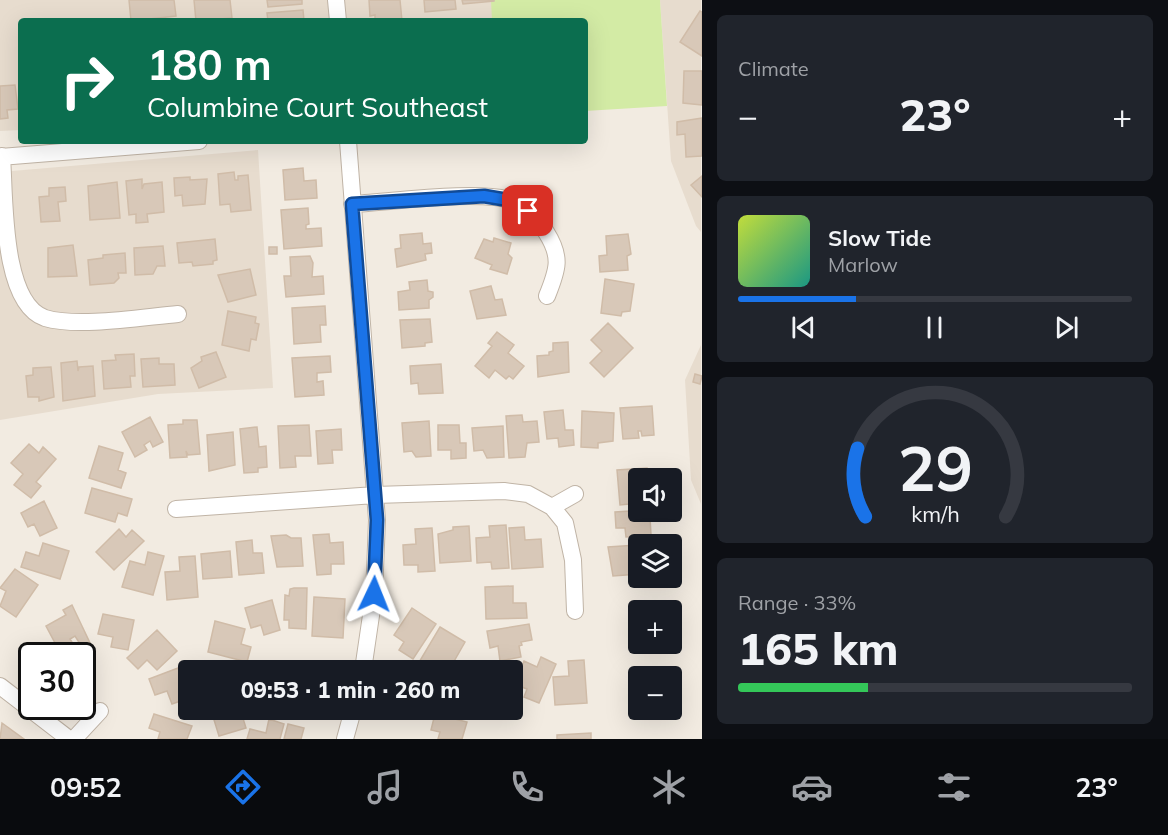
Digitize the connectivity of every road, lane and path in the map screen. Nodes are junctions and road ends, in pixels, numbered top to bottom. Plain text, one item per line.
1 (336, 0) edge
2 (338, 18) edge
3 (162, 144) edge
4 (348, 144) edge
5 (1, 157) edge
6 (352, 204) junction
7 (547, 296) dead end
8 (178, 314) dead end
9 (575, 494) dead end
10 (375, 495) junction
11 (552, 507) junction
12 (176, 510) dead end
13 (575, 611) dead end
14 (364, 660) edge
15 (0, 686) edge
16 (100, 711) dead end
17 (350, 720) edge
18 (71, 739) edge
19 (345, 739) edge

1 - 2 street
3 - 5 street
4 - 6 street
5 - 8 street
6 - 7 street
6 - 10 street
9 - 11 street
10 - 11 street
10 - 12 street
10 - 14 street
11 - 13 street
15 - 18 street
16 - 18 street
17 - 19 street

